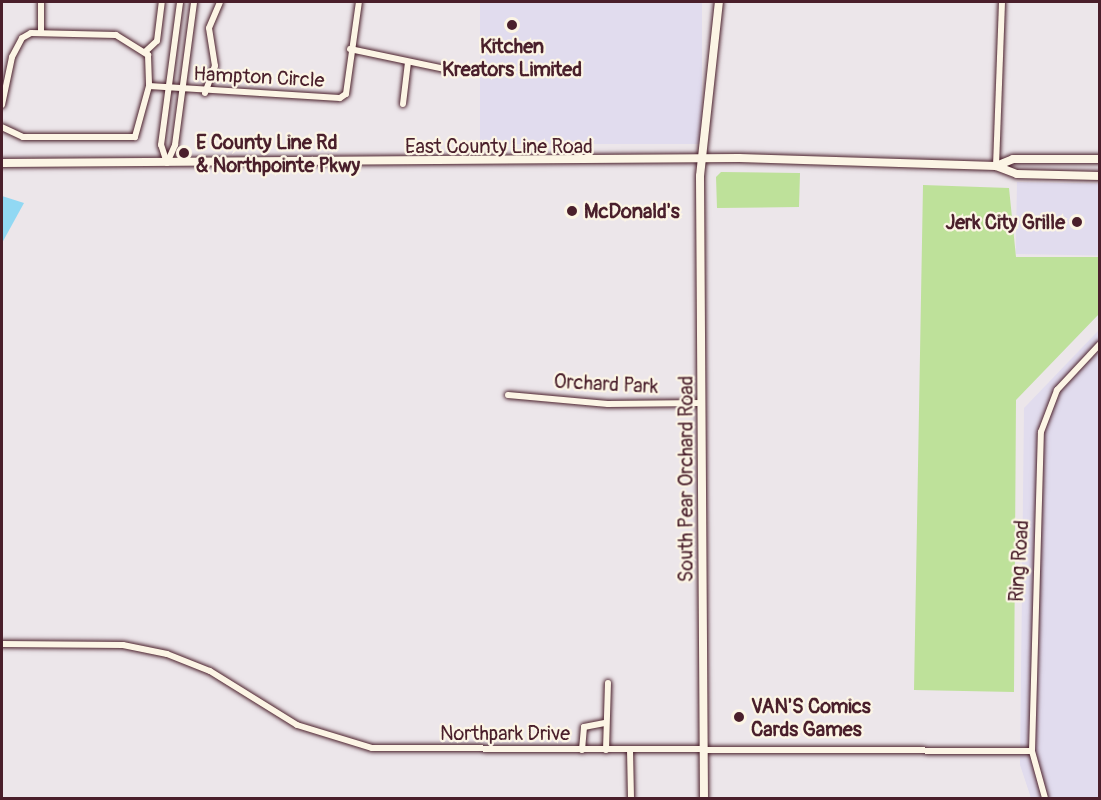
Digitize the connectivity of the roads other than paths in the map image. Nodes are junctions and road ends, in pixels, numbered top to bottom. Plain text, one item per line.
1 (41, 2) edge
2 (162, 2) edge
3 (180, 2) edge
4 (194, 2) edge
5 (220, 2) edge
6 (359, 2) edge
7 (719, 2) edge
8 (1002, 2) edge
9 (41, 33) junction
10 (350, 49) junction
11 (145, 52) junction
12 (408, 62) junction
13 (445, 69) dead end
14 (149, 86) junction
15 (169, 89) junction
16 (183, 89) junction
17 (205, 93) junction
18 (403, 104) dead end
19 (2, 105) edge
20 (2, 127) edge
21 (702, 159) junction
22 (1100, 159) edge
23 (2, 163) edge
24 (167, 163) junction
25 (996, 166) junction
26 (1100, 176) edge
27 (1100, 344) edge
28 (508, 395) dead end
29 (702, 403) junction
30 (2, 644) edge
31 (608, 683) dead end
32 (605, 723) junction
33 (582, 750) junction
34 (606, 750) junction
35 (630, 750) junction
36 (703, 751) junction
37 (1032, 751) junction
38 (631, 798) edge
39 (704, 798) edge
40 (1045, 798) edge

1 - 9 street
2 - 11 street
3 - 15 street
4 - 16 street
5 - 17 street
6 - 10 street, Hampton Circle
7 - 21 street, South Pear Orchard Road
8 - 25 street
9 - 11 street
9 - 19 street
10 - 12 street
10 - 17 street, Hampton Circle
11 - 14 street
12 - 13 street
12 - 18 street
14 - 15 street, Hampton Circle
14 - 20 street
15 - 16 street, Hampton Circle
15 - 24 street
16 - 17 street, Hampton Circle
16 - 24 street
21 - 24 main road, East County Line Road
21 - 25 main road, East County Line Road
21 - 29 street, South Pear Orchard Road
22 - 25 main road, East County Line Road
23 - 24 main road, East County Line Road
25 - 26 main road, East County Line Road
27 - 37 street, Ring Road
28 - 29 street, Orchard Park
29 - 36 street, South Pear Orchard Road
30 - 33 street, Northpark Drive
31 - 32 street
32 - 33 street
32 - 34 street
33 - 34 street, Northpark Drive
34 - 35 street, Northpark Drive
35 - 36 street, Northpark Drive
35 - 38 street
36 - 37 street, Northpark Drive
36 - 39 street, South Pear Orchard Road
37 - 40 street, Ring Road

